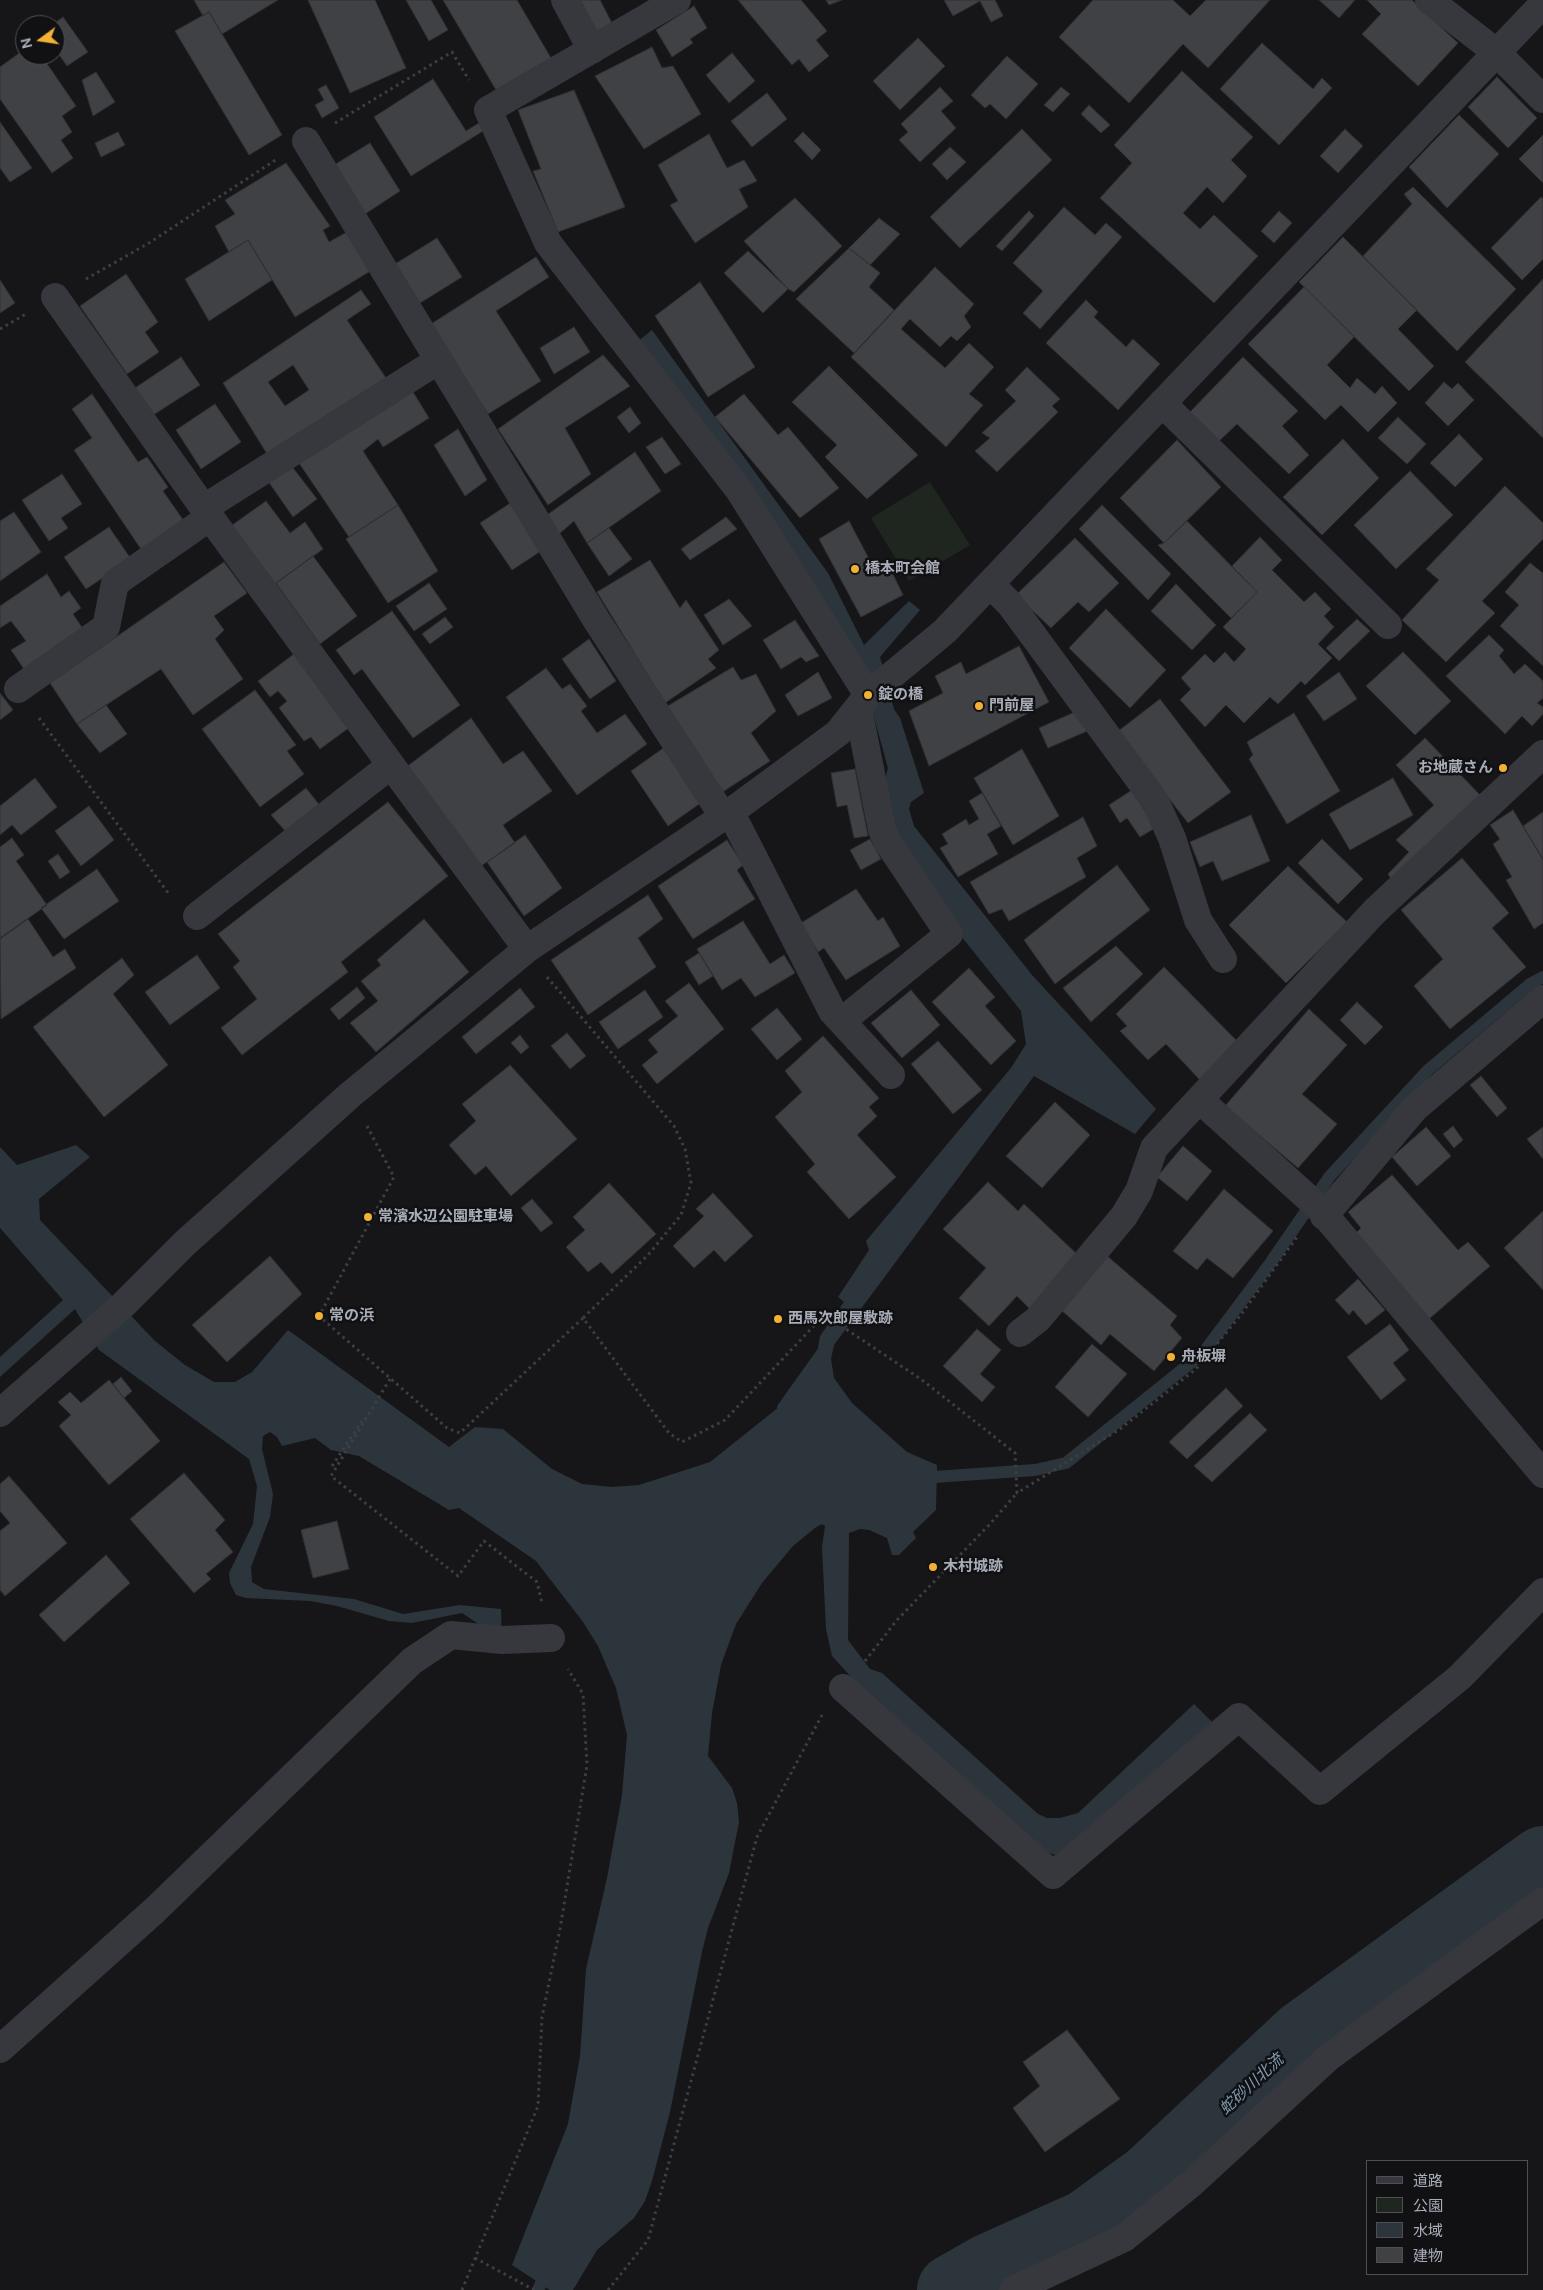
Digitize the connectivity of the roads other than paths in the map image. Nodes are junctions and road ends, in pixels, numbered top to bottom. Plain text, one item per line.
1 (565, 0) edge
2 (677, 0) edge
3 (1428, 0) edge
4 (1543, 4) edge
5 (592, 50) junction
6 (1496, 52) junction
7 (1543, 99) edge
8 (306, 141) road end
9 (55, 297) road end
10 (439, 360) junction
11 (1162, 402) junction
12 (207, 512) junction
13 (990, 584) junction
14 (1388, 624) dead end
15 (18, 689) road end
16 (863, 702) junction
17 (1543, 754) edge
18 (391, 766) junction
19 (726, 814) junction
20 (197, 916) road end
21 (527, 949) junction
22 (1223, 959) dead end
23 (1543, 998) edge
24 (842, 1021) junction
25 (891, 1076) dead end
26 (1200, 1100) junction
27 (1321, 1212) junction
28 (1020, 1332) dead end
29 (0, 1413) edge
30 (1543, 1474) edge
31 (1543, 1592) edge
32 (551, 1638) road end
33 (843, 1688) road end
34 (1543, 1901) edge
35 (0, 2048) edge
36 (1013, 2290) edge

1 - 5 street
2 - 5 street
3 - 6 street
4 - 6 street
5 - 16 street
6 - 7 street
6 - 11 street
8 - 10 street
9 - 12 street
10 - 12 street
10 - 19 street
11 - 13 street
11 - 14 street
12 - 15 street
12 - 18 street
13 - 16 street
13 - 22 street
16 - 19 street
16 - 24 street
17 - 26 street
18 - 20 street
18 - 21 street
19 - 21 street
19 - 24 street
21 - 29 street
23 - 27 street
24 - 25 street
26 - 27 street
26 - 28 street
27 - 30 street
31 - 33 street
32 - 35 street
34 - 36 street

